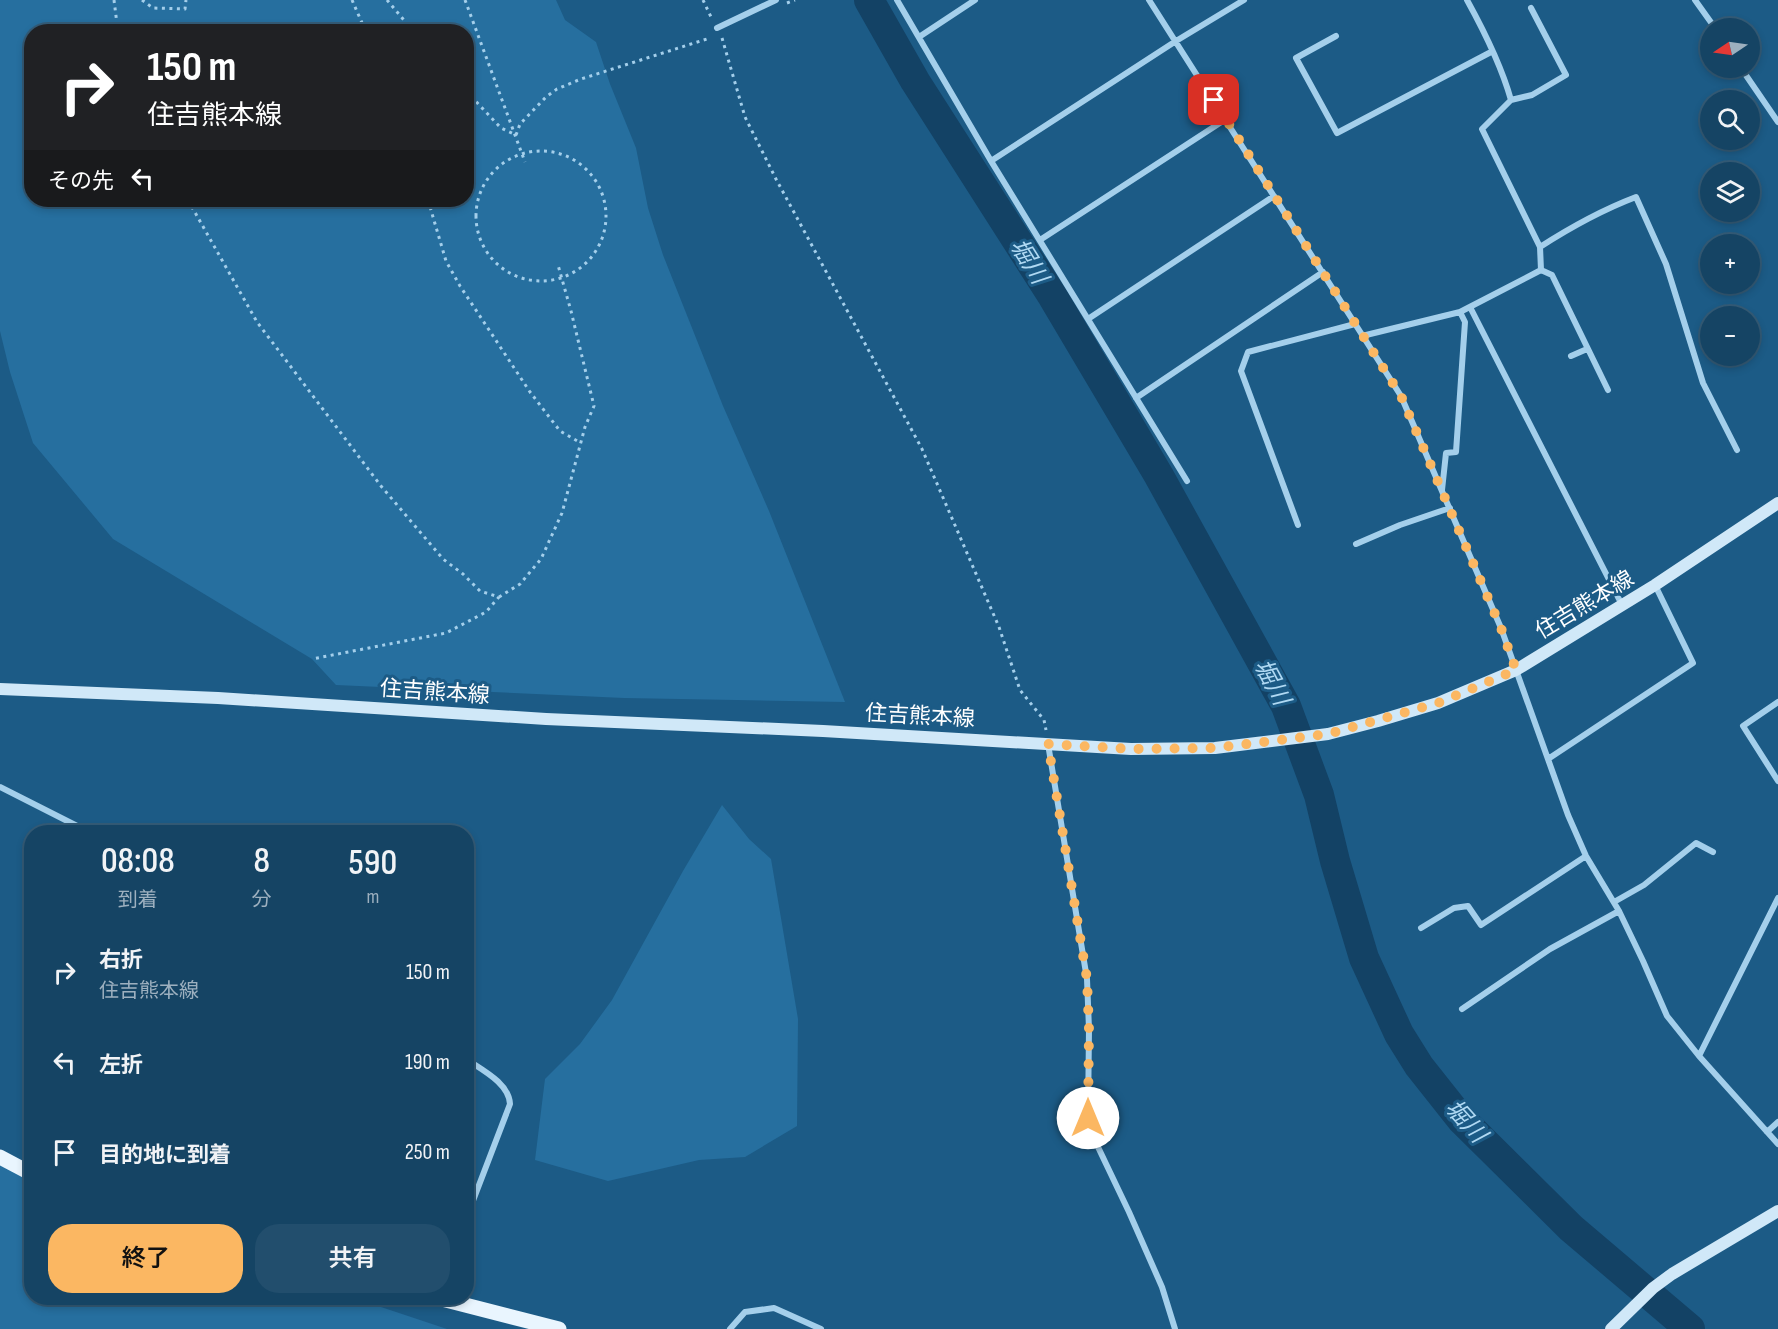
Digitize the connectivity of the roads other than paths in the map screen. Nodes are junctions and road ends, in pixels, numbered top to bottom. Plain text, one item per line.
1 (776, 0) edge
2 (897, 0) edge
3 (975, 0) edge
4 (1149, 0) edge
5 (1244, 0) edge
6 (1467, 0) edge
7 (1695, 0) edge
8 (1531, 8) dead end
9 (1708, 18) edge
10 (719, 31) road end
11 (1336, 36) dead end
12 (920, 37) junction
13 (1176, 41) junction
14 (1491, 52) junction
15 (1748, 78) edge
16 (1511, 100) junction
17 (1226, 119) junction
18 (1778, 122) edge
19 (991, 161) junction
20 (1274, 196) junction
21 (1040, 240) junction
22 (1540, 247) junction
23 (1542, 270) junction
24 (1323, 272) junction
25 (1470, 307) junction
26 (1460, 312) junction
27 (1088, 319) junction
28 (1355, 324) junction
29 (1362, 336) junction
30 (1587, 349) junction
31 (1571, 356) dead end
32 (1608, 390) dead end
33 (1136, 398) junction
34 (1737, 450) dead end
35 (1187, 481) dead end
36 (1442, 490) junction
37 (1778, 503) edge
38 (1450, 508) junction
39 (1298, 525) dead end
40 (1356, 544) dead end
41 (1655, 585) junction
42 (1622, 606) junction
43 (1516, 670) junction
44 (0, 689) edge
45 (1778, 702) edge
46 (1048, 744) junction
47 (1548, 759) junction
48 (1778, 781) edge
49 (0, 787) edge
50 (75, 825) edge
51 (1713, 852) dead end
52 (1586, 856) junction
53 (1778, 898) edge
54 (1614, 902) junction
55 (1619, 911) junction
56 (1421, 928) dead end
57 (1462, 1010) dead end
58 (1699, 1056) junction
59 (474, 1065) edge
60 (1778, 1122) edge
61 (1767, 1132) junction
62 (1778, 1144) edge
63 (0, 1157) edge
64 (24, 1170) edge
65 (474, 1198) edge
66 (1778, 1211) edge
67 (466, 1305) edge
68 (560, 1329) edge
69 (730, 1329) edge
70 (821, 1329) edge
71 (1175, 1329) edge
72 (1611, 1329) edge

1 - 10 street
2 - 12 street
3 - 12 street
4 - 13 street
5 - 13 street
6 - 14 street
7 - 9 street
8 - 16 street
11 - 14 street
12 - 19 street
13 - 17 street
13 - 19 street
14 - 16 street
15 - 18 street
16 - 22 street
17 - 20 street
17 - 21 street
19 - 21 street
20 - 24 street
20 - 27 street
21 - 27 street
22 - 23 street
22 - 34 street
23 - 25 street
23 - 30 street
24 - 28 street
24 - 33 street
25 - 26 street
25 - 42 street
26 - 29 street
26 - 36 street
27 - 33 street
28 - 29 street
28 - 39 street
29 - 36 street
30 - 31 street
30 - 32 street
33 - 35 street
36 - 38 street
37 - 41 main road, 住吉熊本線
38 - 40 street
38 - 43 street
41 - 42 main road, 住吉熊本線
41 - 47 street
42 - 43 main road, 住吉熊本線
43 - 46 main road, 住吉熊本線
43 - 47 street
44 - 46 main road, 住吉熊本線
45 - 48 street
46 - 71 street
47 - 52 street
49 - 50 street
51 - 54 street
52 - 54 street
52 - 56 street
53 - 58 street
54 - 55 street
55 - 57 street
55 - 58 street
58 - 61 street
59 - 65 street
60 - 61 street
61 - 62 street
63 - 64 main road
66 - 72 main road
67 - 68 main road
69 - 70 street

